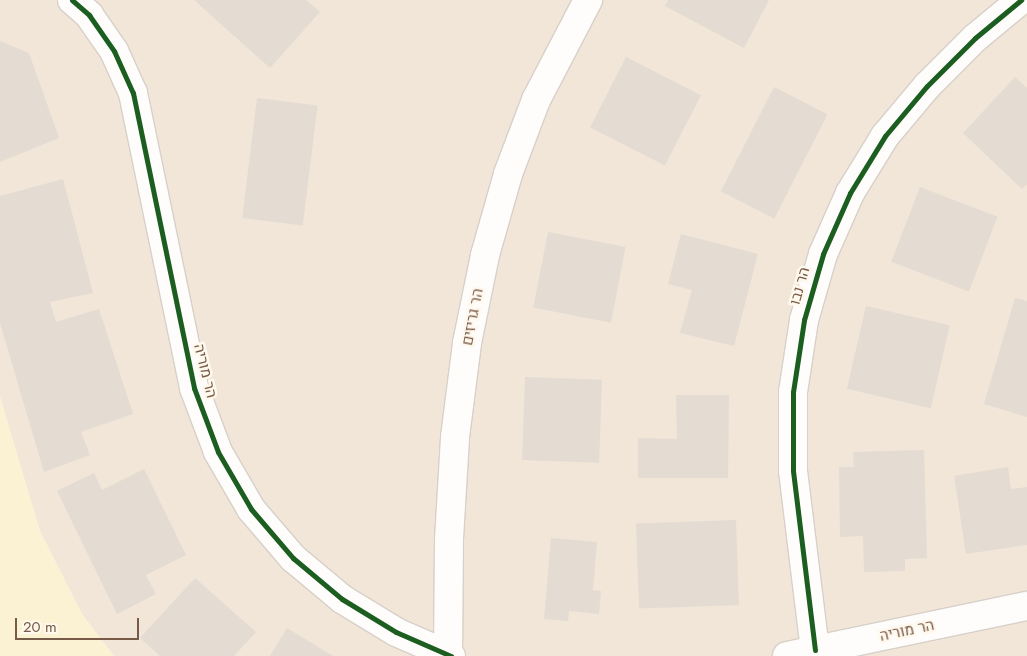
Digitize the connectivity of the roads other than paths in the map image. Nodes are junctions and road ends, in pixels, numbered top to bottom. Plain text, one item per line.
1 (72, 0) edge
2 (588, 0) edge
3 (1021, 0) edge
4 (1027, 606) edge
5 (814, 650) junction
6 (450, 655) edge
7 (787, 656) edge

1 - 6 street, הר מוריה
2 - 6 street, הר גריזים
3 - 5 street, הר נבו
4 - 5 street, הר מוריה
5 - 7 street, הר מוריה

